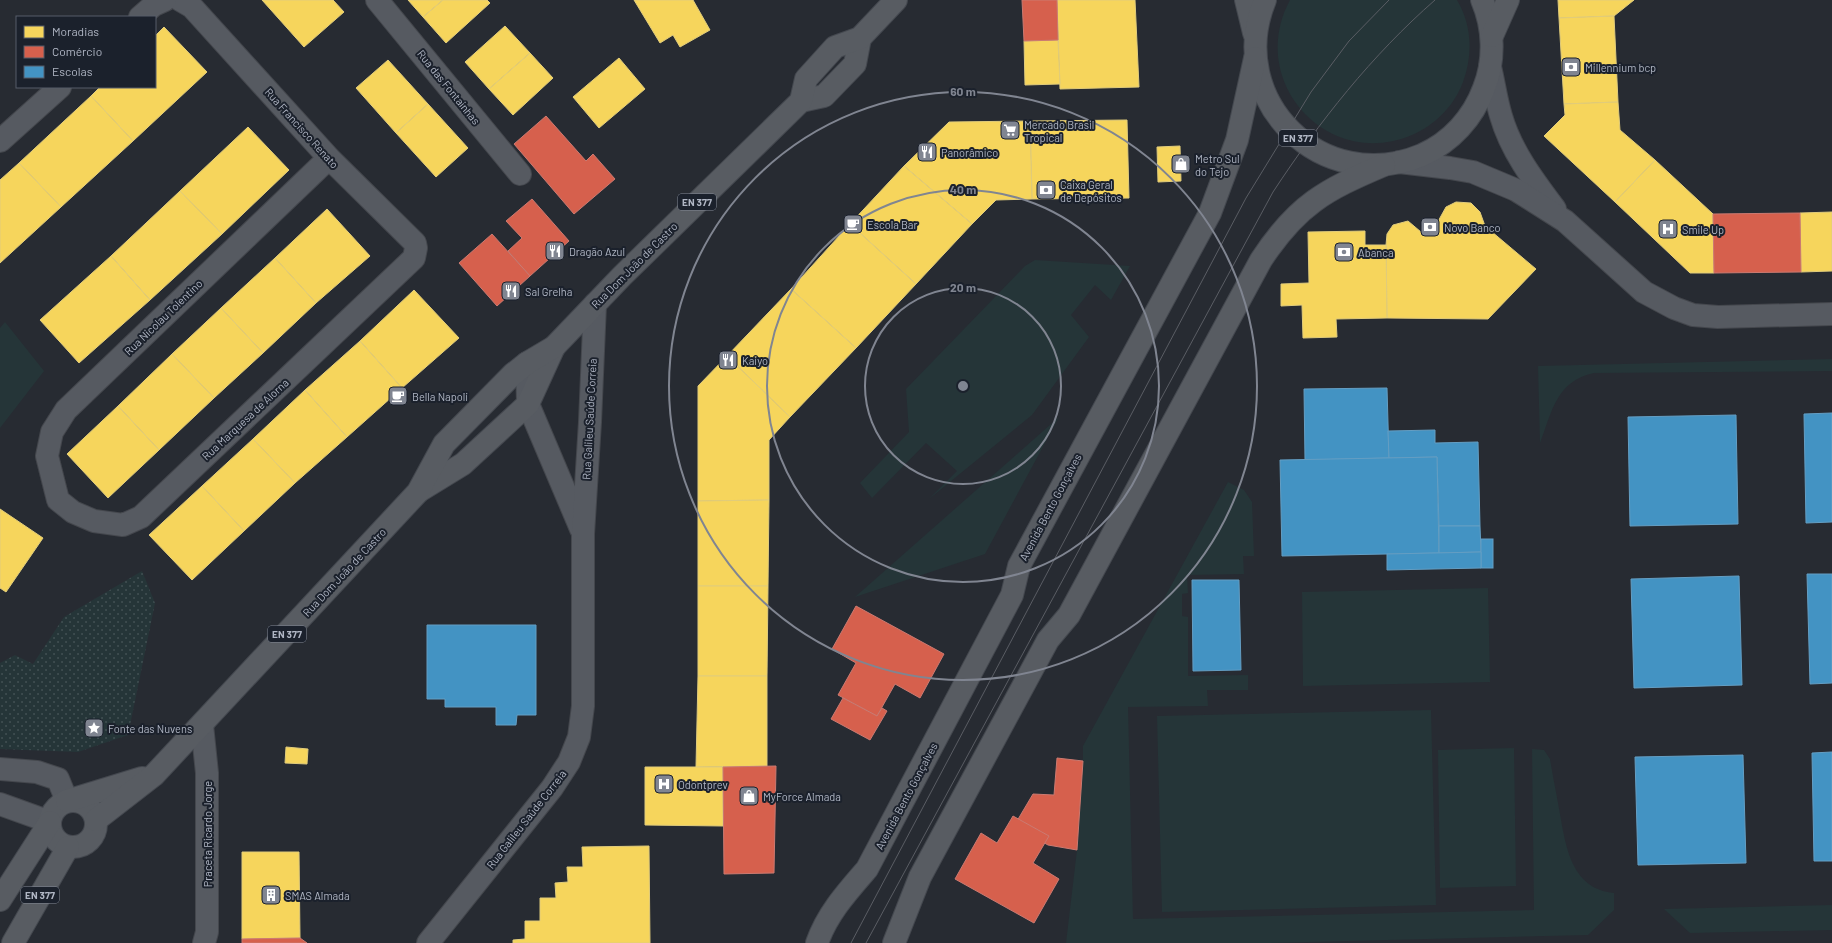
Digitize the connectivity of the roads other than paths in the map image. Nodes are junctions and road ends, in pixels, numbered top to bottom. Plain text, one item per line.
1 (180, 0) edge
2 (377, 0) edge
3 (896, 0) edge
4 (1246, 0) edge
5 (1265, 0) edge
6 (1482, 0) edge
7 (1508, 0) edge
8 (1492, 36) junction
9 (1255, 50) junction
10 (1490, 67) junction
11 (59, 88) edge
12 (0, 141) edge
13 (329, 158) junction
14 (1392, 163) junction
15 (520, 174) dead end
16 (1564, 221) junction
17 (414, 258) joint
18 (595, 304) junction
19 (1832, 314) edge
20 (554, 347) junction
21 (527, 363) junction
22 (528, 404) junction
23 (418, 492) junction
24 (58, 500) joint
25 (583, 534) junction
26 (202, 725) junction
27 (0, 769) edge
28 (154, 775) junction
29 (68, 801) junction
30 (0, 804) edge
31 (96, 820) junction
32 (50, 822) junction
33 (68, 847) junction
34 (0, 900) edge
35 (12, 943) edge
36 (204, 943) edge
37 (428, 943) edge
38 (817, 943) edge
39 (894, 943) edge

1 - 13 street, Rua Francisco Renato
2 - 15 street, Rua das Fontaínhas
3 - 18 main road, Rua Dom João de Castro / EN 377
4 - 9 main road, EN 377
5 - 9 main road, EN 377
6 - 8 main road, EN 377
7 - 8 main road, EN 377
8 - 10 main road, EN 377
9 - 14 main road, EN 377
9 - 38 main road, Avenida Bento Gonçalves
10 - 14 main road, EN 377
10 - 16 street
11 - 12 street
13 - 17 street, Rua Francisco Renato
13 - 24 street, Rua Nicolau Tolentino
14 - 16 street
14 - 39 main road
16 - 19 street
17 - 24 street, Rua Marquesa de Alorna
18 - 20 main road, Rua Dom João de Castro / EN 377
18 - 25 street, Rua Galileu Saúde Correia
20 - 21 main road, Rua Dom João de Castro / EN 377
20 - 22 main road, Rua Dom João de Castro / EN 377
21 - 22 street, Rua Galileu Saúde Correia
21 - 23 main road, Rua Dom João de Castro / EN 377
22 - 23 main road, Rua Dom João de Castro / EN 377
22 - 25 street, Rua Galileu Saúde Correia
23 - 26 main road, Rua Dom João de Castro / EN 377
25 - 37 street, Rua Galileu Saúde Correia
26 - 28 main road, Rua Dom João de Castro / EN 377
26 - 36 street, Praceta Ricardo Jorge
27 - 29 street
28 - 29 main road, Rua Dom João de Castro / EN 377
28 - 31 main road, Rua Dom João de Castro / EN 377
29 - 31 main road
29 - 32 main road, EN 377
30 - 32 street
31 - 33 main road
32 - 33 main road
32 - 34 main road, EN 377
33 - 35 main road, EN 377

